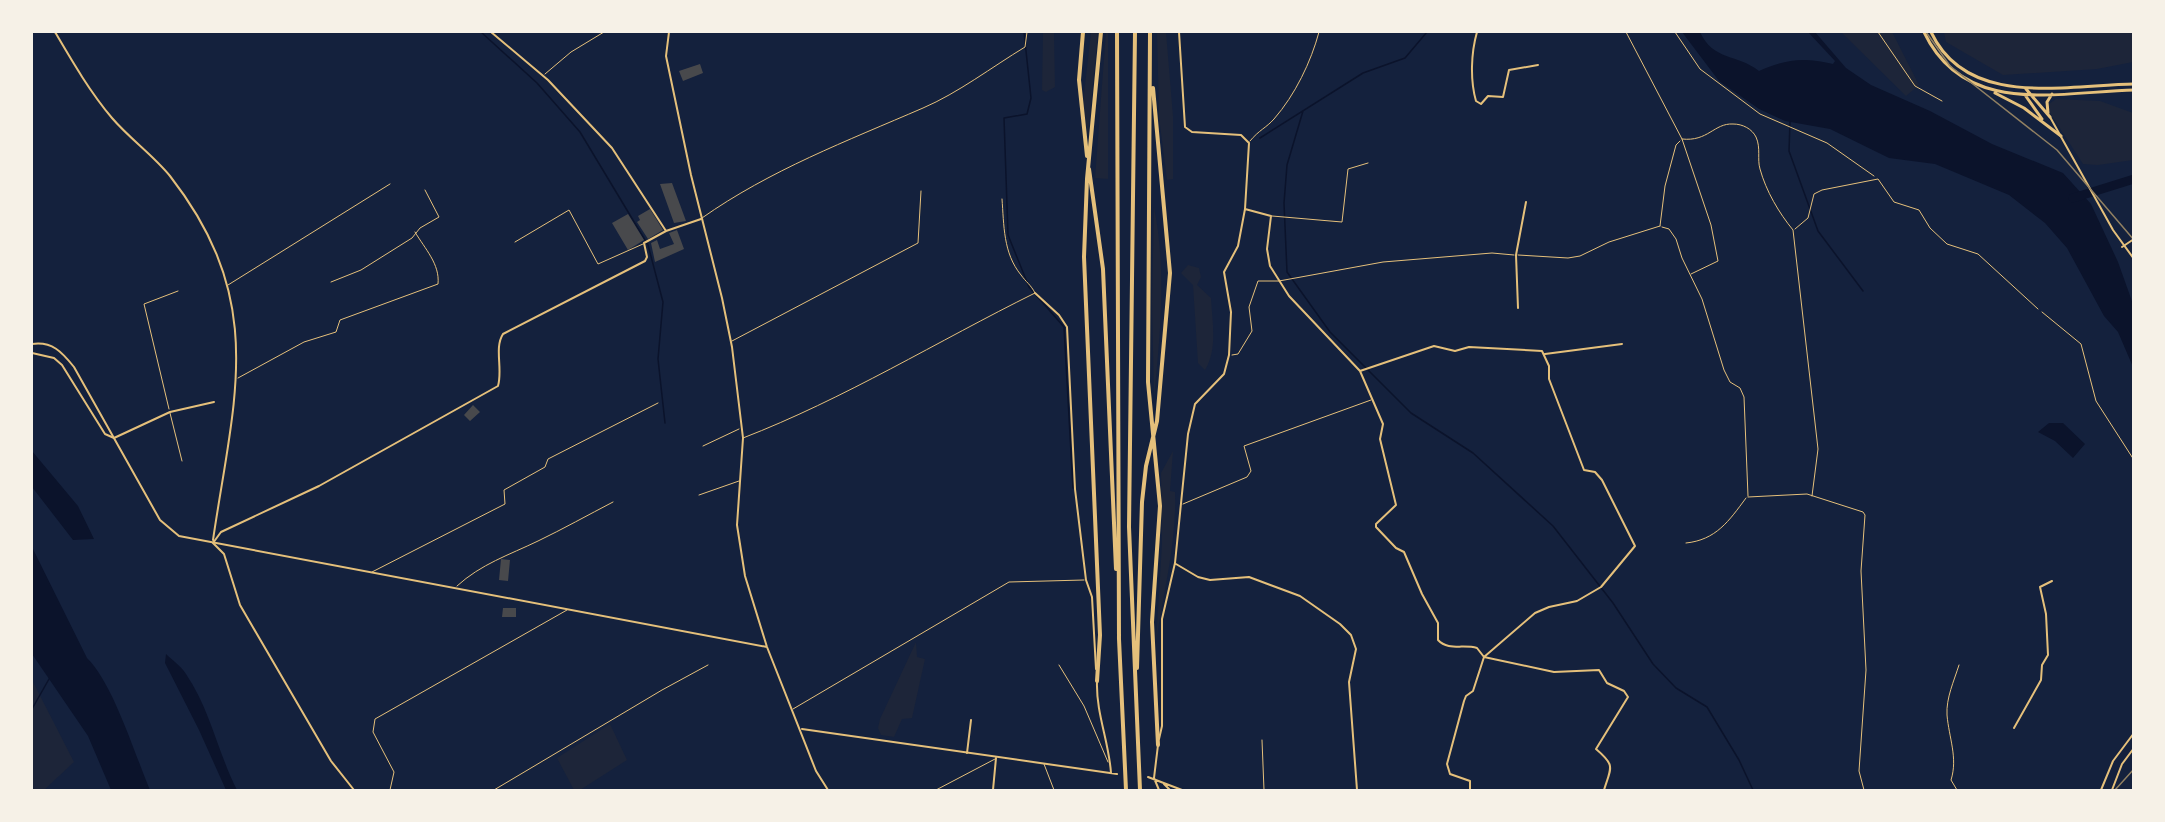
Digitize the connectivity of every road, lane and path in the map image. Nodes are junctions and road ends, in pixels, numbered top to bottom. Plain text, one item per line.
1 (55, 32) edge
2 (491, 32) edge
3 (604, 32) edge
4 (669, 32) edge
5 (1027, 32) edge
6 (1083, 32) edge
7 (1101, 32) edge
8 (1117, 32) edge
9 (1135, 32) edge
10 (1150, 32) edge
11 (1179, 32) edge
12 (1319, 32) edge
13 (1478, 32) edge
14 (1626, 32) edge
15 (1675, 32) edge
16 (1878, 32) edge
17 (1924, 32) edge
18 (1932, 32) edge
19 (1538, 65) dead end
20 (1151, 66) junction
21 (543, 76) junction
22 (2133, 84) edge
23 (1982, 88) junction
24 (2026, 88) junction
25 (2133, 90) edge
26 (2052, 93) junction
27 (2025, 94) junction
28 (2032, 95) junction
29 (1942, 101) dead end
30 (2050, 117) junction
31 (2048, 124) junction
32 (2061, 136) junction
33 (1682, 139) junction
34 (1249, 143) junction
35 (1368, 163) dead end
36 (1878, 179) junction
37 (390, 184) dead end
38 (425, 190) dead end
39 (921, 191) dead end
40 (1002, 199) dead end
41 (1526, 202) dead end
42 (1245, 209) junction
43 (1271, 216) junction
44 (701, 219) junction
45 (1660, 226) junction
46 (1793, 230) junction
47 (666, 231) junction
48 (415, 232) junction
49 (2133, 239) edge
50 (515, 242) dead end
51 (644, 243) junction
52 (2122, 247) junction
53 (1516, 255) junction
54 (2133, 259) edge
55 (1689, 275) junction
56 (1279, 281) junction
57 (331, 282) dead end
58 (228, 285) junction
59 (178, 291) dead end
60 (1035, 293) junction
61 (1518, 308) dead end
62 (2038, 309) joint
63 (731, 342) junction
64 (32, 344) edge
65 (1622, 344) dead end
66 (32, 353) edge
67 (1545, 354) junction
68 (1229, 355) junction
69 (1360, 371) junction
70 (238, 378) junction
71 (1371, 400) junction
72 (214, 402) dead end
73 (658, 403) dead end
74 (170, 412) junction
75 (742, 428) junction
76 (114, 438) junction
77 (743, 438) junction
78 (703, 446) dead end
79 (2133, 460) edge
80 (182, 461) dead end
81 (740, 480) junction
82 (699, 495) dead end
83 (1812, 496) junction
84 (1748, 497) junction
85 (613, 502) dead end
86 (1181, 505) junction
87 (213, 543) junction
88 (1686, 543) dead end
89 (1175, 563) junction
90 (370, 573) junction
91 (1086, 580) junction
92 (2052, 581) dead end
93 (454, 588) junction
94 (569, 609) junction
95 (1119, 639) junction
96 (767, 647) junction
97 (1484, 657) junction
98 (708, 665) dead end
99 (1059, 665) dead end
100 (1959, 665) dead end
101 (1097, 681) junction
102 (1136, 702) junction
103 (792, 709) junction
104 (971, 720) dead end
105 (2014, 728) dead end
106 (802, 729) junction
107 (2133, 733) edge
108 (1262, 740) dead end
109 (1158, 745) junction
110 (2133, 748) edge
111 (967, 753) junction
112 (996, 758) junction
113 (1044, 764) junction
114 (1112, 773) junction
115 (1117, 774) dead end
116 (1148, 777) dead end
117 (1154, 778) junction
118 (1163, 782) junction
119 (354, 790) edge
120 (390, 790) edge
121 (494, 790) edge
122 (828, 790) edge
123 (936, 790) edge
124 (993, 790) edge
125 (1054, 790) edge
126 (1126, 790) edge
127 (1140, 790) edge
128 (1159, 790) edge
129 (1170, 790) edge
130 (1182, 790) edge
131 (1264, 790) edge
132 (1357, 790) edge
133 (1470, 790) edge
134 (1604, 790) edge
135 (1864, 790) edge
136 (1957, 790) edge
137 (2101, 790) edge
138 (2112, 790) edge

1 - 58 street
2 - 21 street
3 - 21 lane
4 - 44 street
5 - 44 lane
6 - 95 highway
7 - 101 highway
8 - 95 highway
9 - 102 highway
10 - 20 highway
11 - 34 street
12 - 34 lane
13 - 19 street
14 - 33 lane
15 - 36 path
16 - 29 path
17 - 23 main road
18 - 24 main road
20 - 102 highway
20 - 109 highway
21 - 47 street
22 - 24 main road
23 - 27 main road
23 - 31 main road
24 - 27 street
24 - 28 main road
25 - 26 main road
26 - 28 main road
26 - 30 main road
27 - 28 main road
27 - 31 main road
28 - 30 main road
30 - 32 street
31 - 32 main road
32 - 52 street
33 - 45 lane
33 - 46 lane
33 - 55 lane
34 - 42 street
35 - 43 lane
36 - 46 lane
36 - 62 lane
37 - 58 lane
38 - 48 lane
39 - 63 lane
40 - 60 lane
41 - 53 street
42 - 43 street
42 - 68 street
43 - 56 street
44 - 47 street
44 - 63 street
45 - 53 lane
45 - 55 lane
46 - 83 lane
47 - 51 street
48 - 57 lane
48 - 70 lane
49 - 52 street
50 - 51 lane
51 - 87 street
52 - 54 street
53 - 56 lane
53 - 61 street
55 - 84 lane
56 - 68 lane
56 - 69 street
58 - 70 street
59 - 74 lane
60 - 77 lane
60 - 91 street
62 - 79 path
63 - 75 street
64 - 76 street
65 - 67 street
66 - 76 street
67 - 69 street
67 - 97 street
68 - 86 street
69 - 71 street
70 - 87 street
71 - 86 lane
71 - 97 street
72 - 74 street
73 - 90 lane
74 - 76 street
74 - 80 lane
75 - 77 street
75 - 78 lane
76 - 87 street
77 - 81 street
81 - 82 lane
81 - 96 street
83 - 84 lane
83 - 135 lane
84 - 88 lane
85 - 93 lane
86 - 89 street
87 - 90 street
87 - 119 street
89 - 109 street
89 - 132 street
90 - 93 street
91 - 101 street
91 - 103 lane
92 - 105 street
93 - 94 street
94 - 96 street
94 - 120 lane
95 - 126 highway
96 - 103 street
97 - 133 street
97 - 134 street
98 - 121 lane
99 - 114 lane
100 - 136 lane
101 - 114 street
102 - 127 highway
103 - 106 street
104 - 111 street
106 - 111 street
106 - 122 street
107 - 137 street
108 - 131 lane
109 - 117 street
110 - 138 street
111 - 112 street
112 - 113 street
112 - 123 lane
112 - 124 street
113 - 114 street
113 - 125 lane
114 - 115 street
116 - 117 street
117 - 118 street
117 - 128 street
118 - 129 street
118 - 130 street

